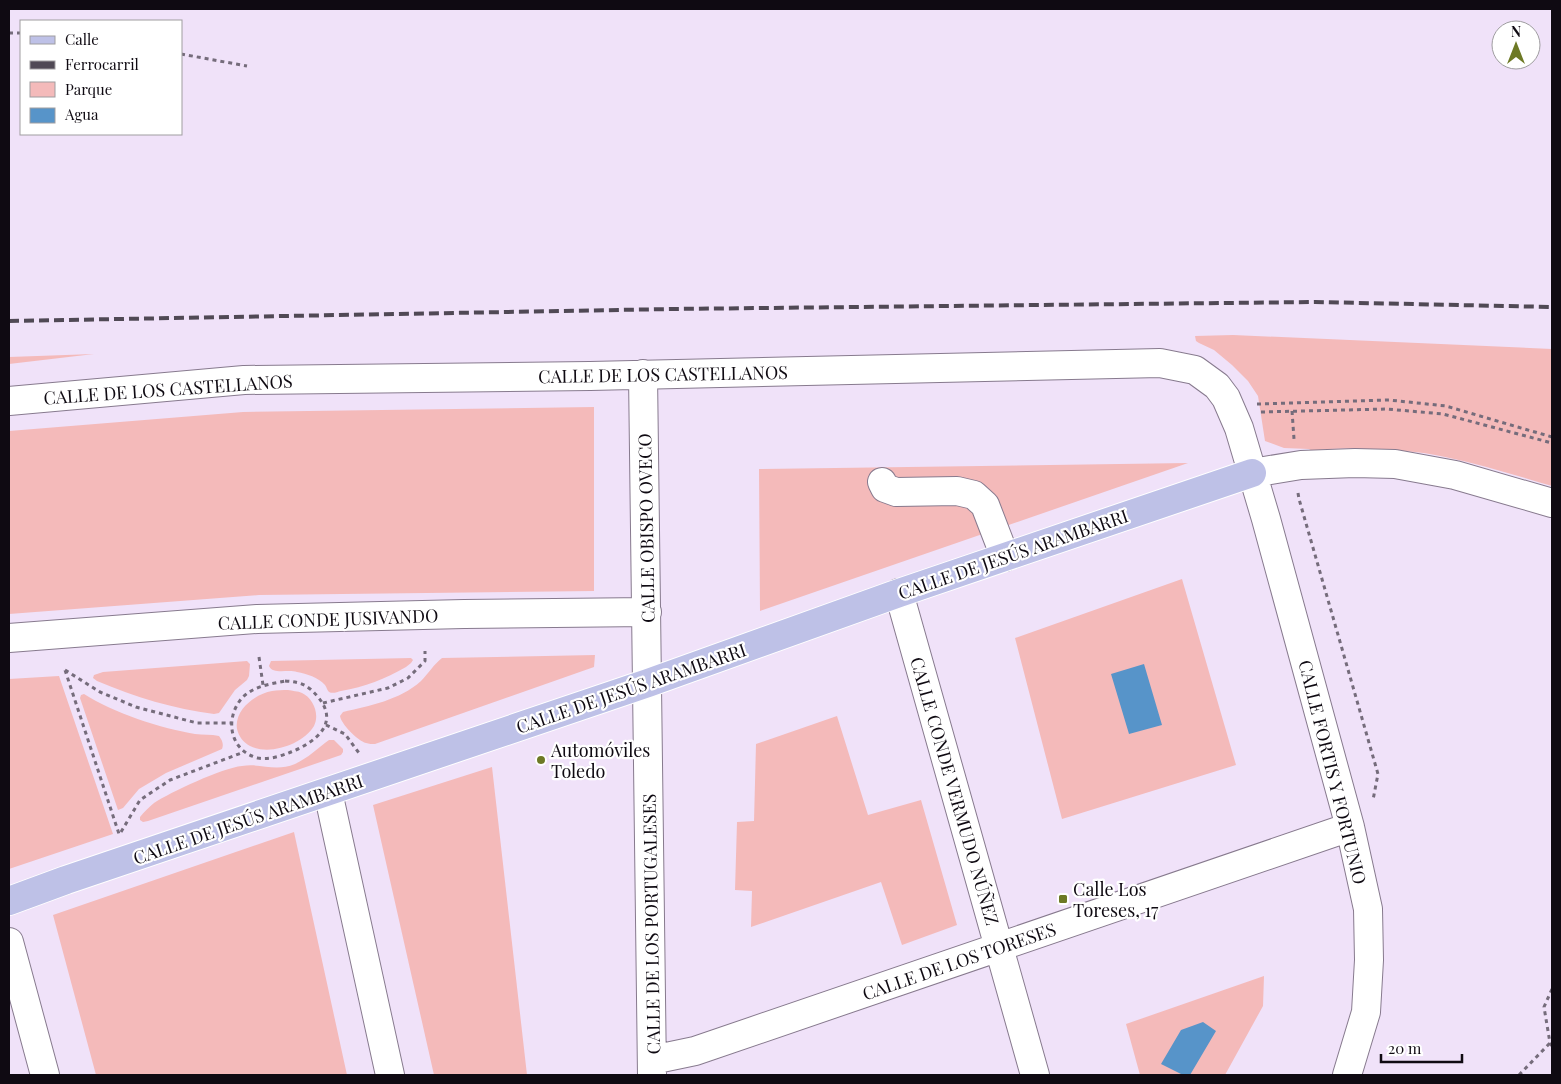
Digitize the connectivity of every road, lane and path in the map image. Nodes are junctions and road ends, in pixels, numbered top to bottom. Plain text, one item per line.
1 (182, 54) edge
2 (247, 66) dead end
3 (643, 374) junction
4 (9, 401) edge
5 (1256, 404) dead end
6 (1292, 410) junction
7 (1259, 412) dead end
8 (1552, 437) edge
9 (1552, 443) edge
10 (1296, 466) junction
11 (1252, 473) junction
12 (882, 482) dead end
13 (1552, 503) edge
14 (1006, 557) junction
15 (898, 593) junction
16 (647, 612) junction
17 (9, 638) edge
18 (425, 651) dead end
19 (259, 657) dead end
20 (648, 683) junction
21 (263, 685) junction
22 (323, 703) junction
23 (231, 723) junction
24 (326, 725) junction
25 (244, 752) junction
26 (360, 754) dead end
27 (328, 792) junction
28 (1373, 803) dead end
29 (1350, 827) junction
30 (9, 901) edge
31 (9, 942) edge
32 (999, 948) junction
33 (1552, 989) edge
34 (1551, 1044) edge
35 (652, 1068) edge
36 (45, 1075) edge
37 (390, 1075) edge
38 (1035, 1075) edge
39 (1347, 1075) edge
40 (1519, 1075) edge

1 - 2 path
3 - 4 street, CALLE DE LOS CASTELLANOS
3 - 11 street, CALLE DE LOS CASTELLANOS
3 - 16 street, CALLE OBISPO OVECO
5 - 8 path
6 - 7 path
6 - 9 path
6 - 10 path
10 - 11 street
10 - 13 street
10 - 28 path
11 - 14 main road, CALLE DE JESÚS ARAMBARRI
11 - 29 street, CALLE FORTIS Y FORTUNIO
12 - 14 street
14 - 15 main road, CALLE DE JESÚS ARAMBARRI
15 - 20 main road, CALLE DE JESÚS ARAMBARRI
15 - 32 street, CALLE CONDE VERMUDO NÚÑEZ
16 - 17 street, CALLE CONDE JUSIVANDO
16 - 20 street, CALLE OBISPO OVECO
18 - 22 path
19 - 21 path
20 - 27 main road, CALLE DE JESÚS ARAMBARRI
20 - 35 street, CALLE DE LOS PORTUGALESES
21 - 22 path
21 - 23 path
22 - 24 path
23 - 25 path
23 - 25 path
24 - 25 path
24 - 26 path
27 - 30 main road, CALLE DE JESÚS ARAMBARRI
27 - 37 street
29 - 32 street, CALLE DE LOS TORESES
29 - 39 street, CALLE FORTIS Y FORTUNIO
31 - 36 street
32 - 35 street, CALLE DE LOS TORESES
32 - 38 street, CALLE CONDE VERMUDO NÚÑEZ
33 - 34 path
34 - 40 path

